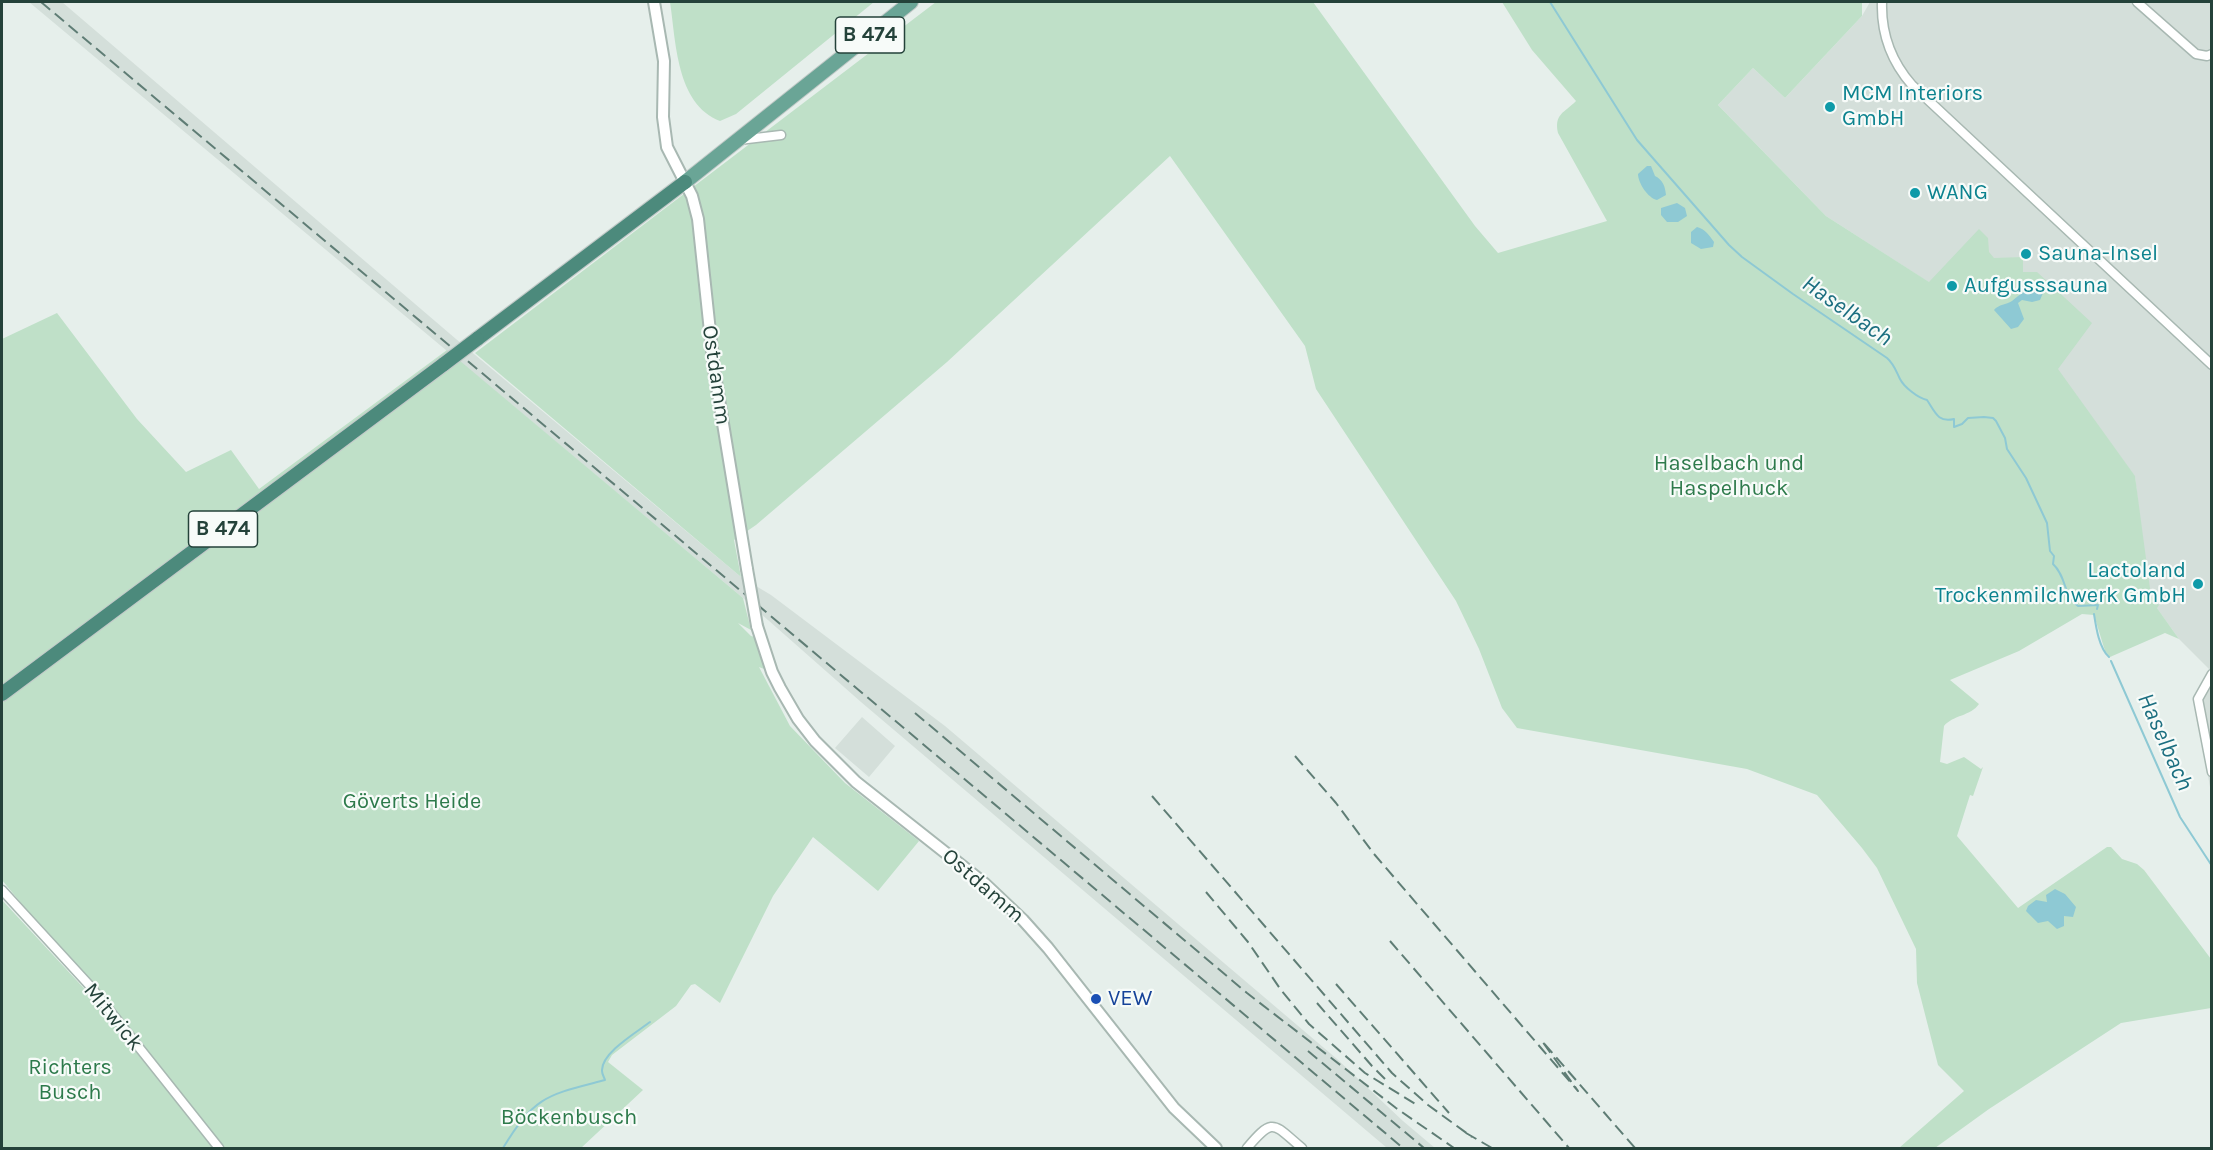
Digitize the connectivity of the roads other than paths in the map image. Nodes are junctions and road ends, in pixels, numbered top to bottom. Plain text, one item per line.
1 (654, 2) edge
2 (910, 2) edge
3 (1882, 2) edge
4 (2138, 3) edge
5 (2211, 54) edge
6 (781, 135) dead end
7 (738, 140) junction
8 (685, 182) junction
9 (2211, 365) edge
10 (2211, 674) edge
11 (2, 694) edge
12 (2211, 772) edge
13 (2, 890) edge
14 (219, 1149) edge
15 (1216, 1149) edge
16 (1247, 1149) edge
17 (1302, 1149) edge

1 - 8 street, Ostdamm
2 - 7 main road, B 474
3 - 9 street
4 - 5 street
6 - 7 street
7 - 8 main road, B 474
8 - 11 highway, B 474, bridge
8 - 15 street, Ostdamm, bridge
10 - 12 street
13 - 14 street, Mitwick
16 - 17 street

